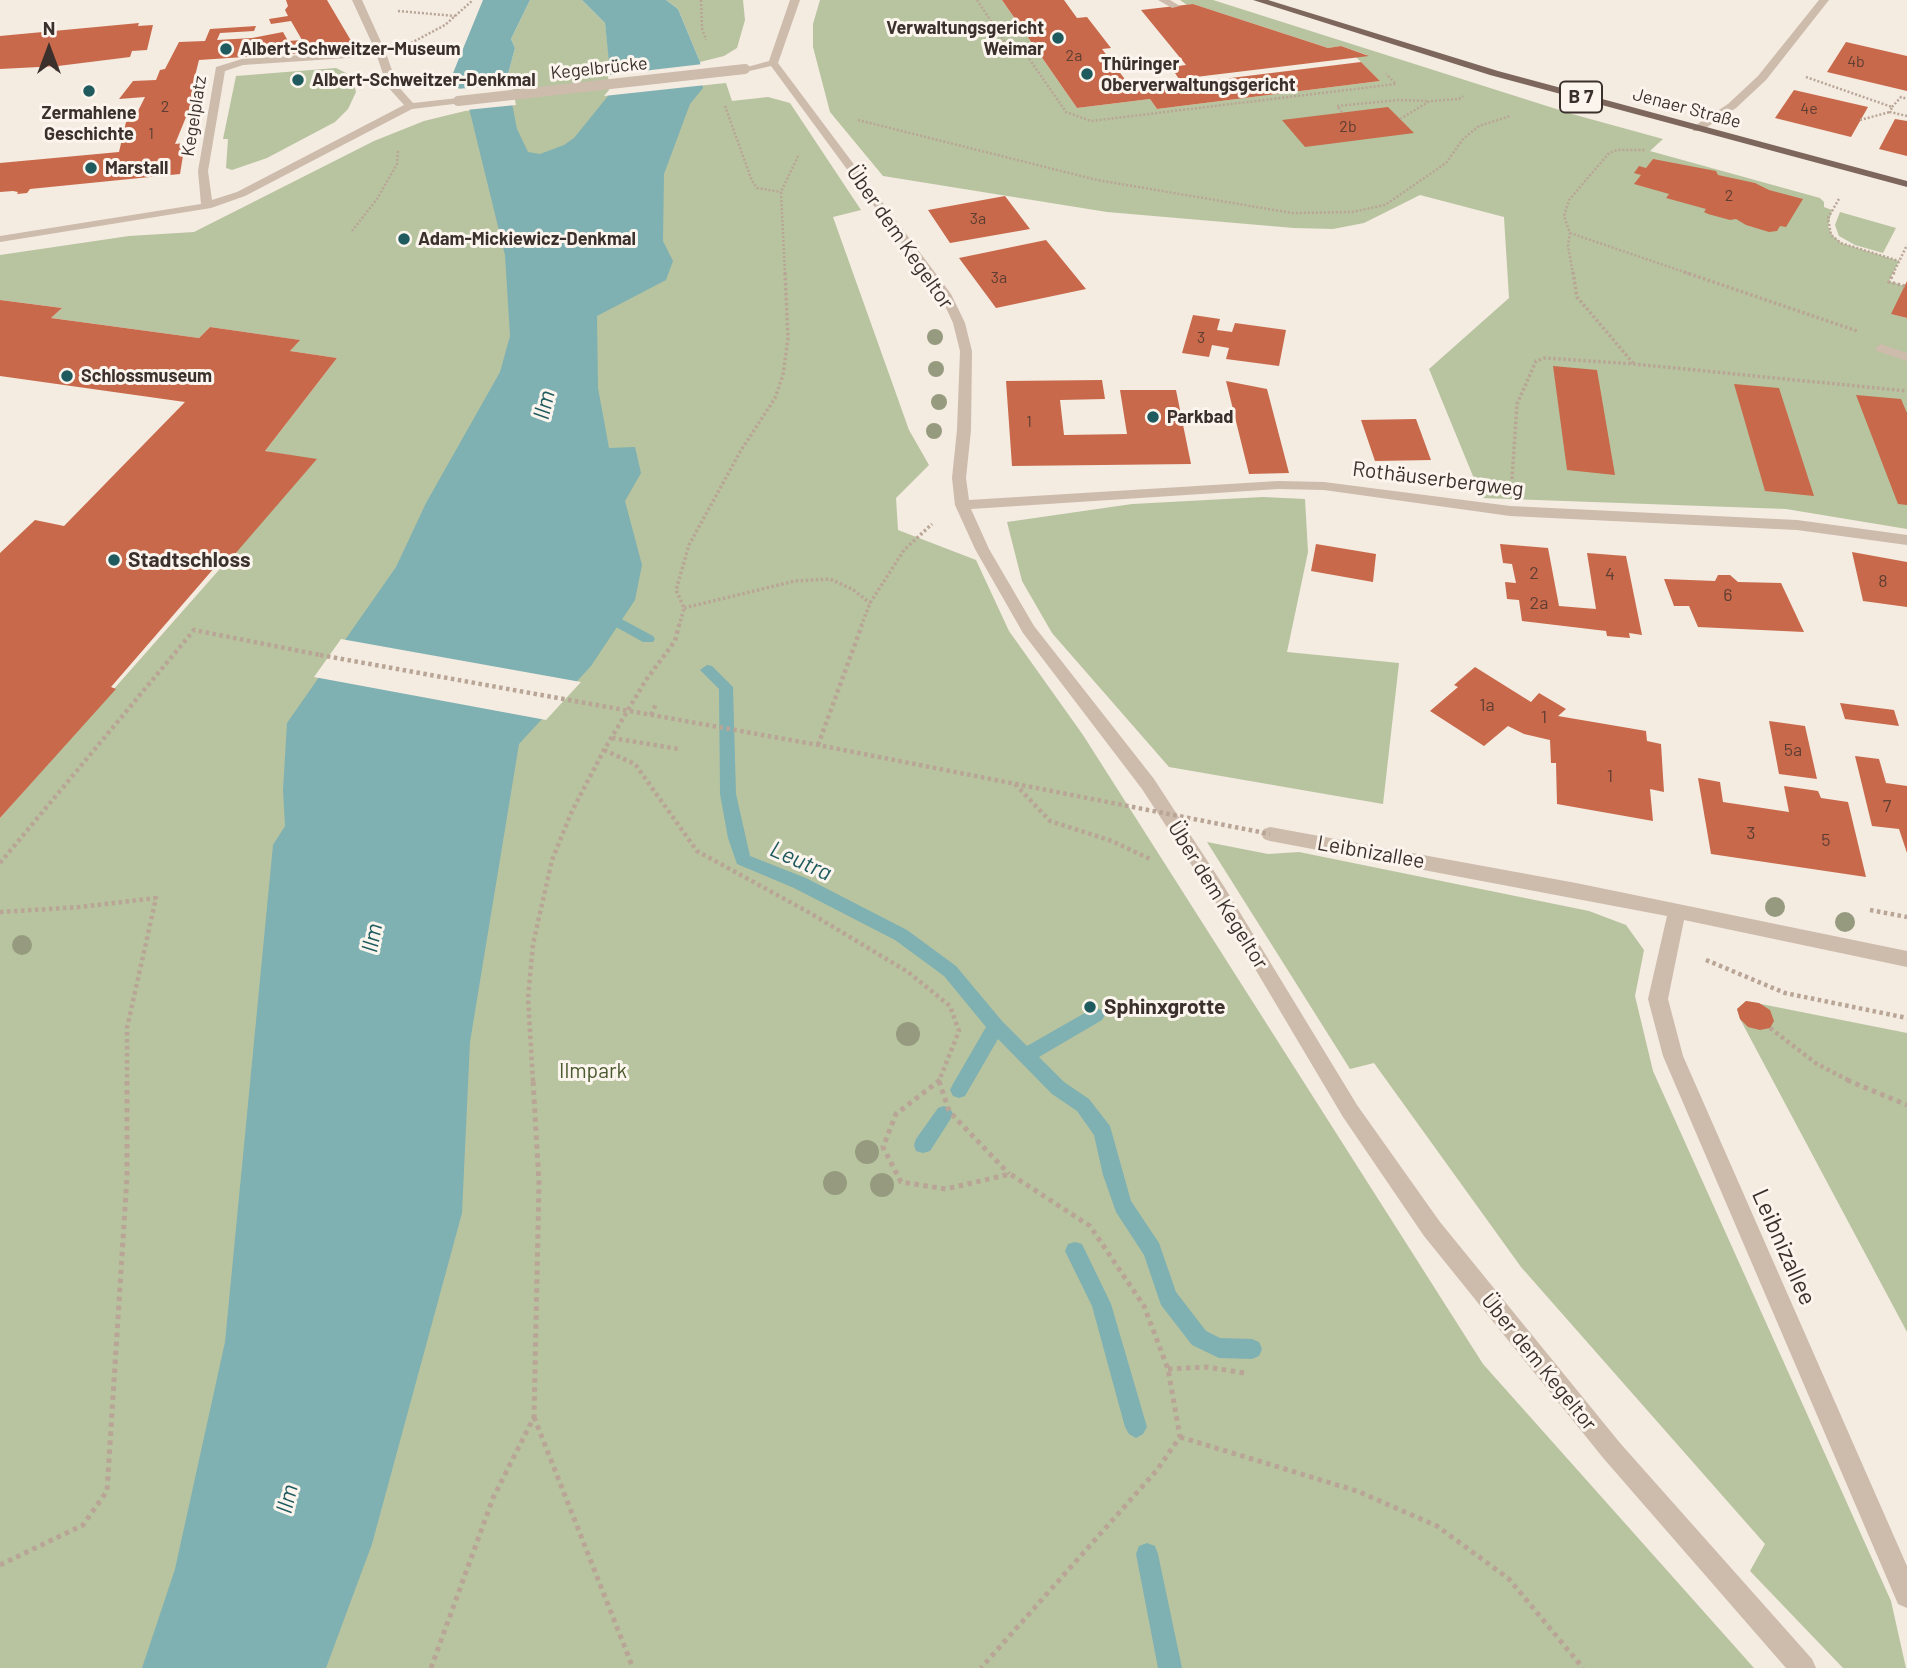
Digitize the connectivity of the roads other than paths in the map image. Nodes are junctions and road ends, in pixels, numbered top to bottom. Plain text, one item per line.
1 (357, 0) edge
2 (794, 0) edge
3 (1163, 0) edge
4 (1258, 0) edge
5 (1824, 0) edge
6 (1175, 6) dead end
7 (381, 53) junction
8 (773, 63) junction
9 (410, 106) junction
10 (1697, 129) junction
11 (1907, 184) edge
12 (207, 206) junction
13 (0, 239) edge
14 (1881, 348) dead end
15 (1907, 357) edge
16 (962, 505) junction
17 (1907, 540) edge
18 (1270, 834) road end
19 (1677, 912) junction
20 (1907, 960) edge
21 (1907, 1595) edge
22 (1803, 1668) edge

1 - 7 street
2 - 8 street
3 - 6 street
4 - 10 main road, Jenaer Straße / B 7
5 - 10 street
7 - 9 street
7 - 12 street, Kegelplatz
8 - 9 street, Kegelbrücke, bridge
8 - 16 street, Über dem Kegeltor
9 - 12 street
10 - 11 main road, Jenaer Straße / B 7
12 - 13 street
14 - 15 street
16 - 17 street, Rothäuserbergweg
16 - 22 street, Über dem Kegeltor
18 - 19 street, Leibnizallee
19 - 20 street, Leibnizallee
19 - 21 street, Leibnizallee

